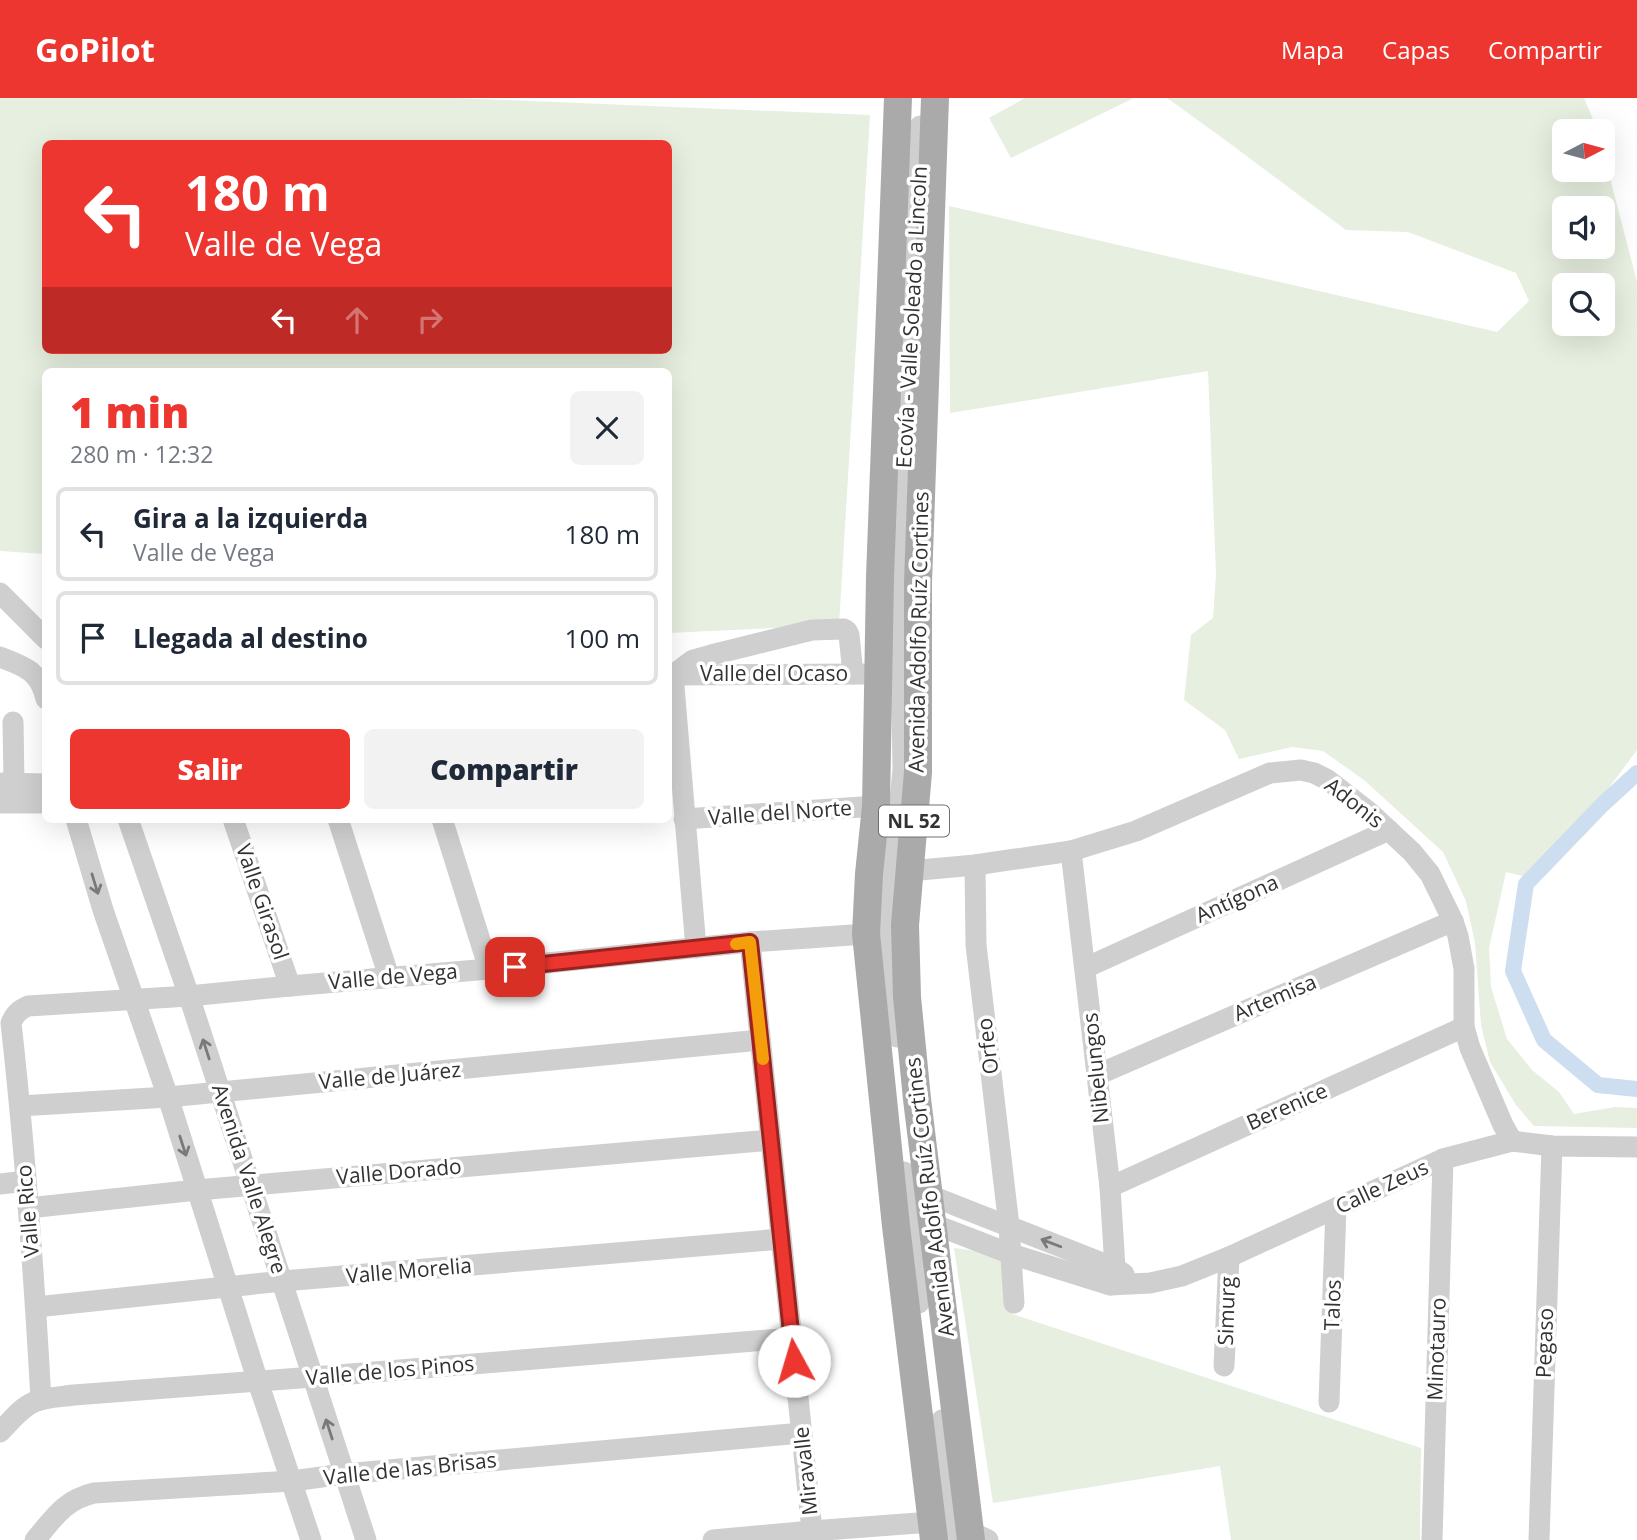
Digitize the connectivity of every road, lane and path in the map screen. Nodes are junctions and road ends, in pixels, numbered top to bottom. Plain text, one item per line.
1 (898, 98) edge
2 (911, 98) edge
3 (922, 98) edge
4 (935, 98) edge
5 (0, 593) edge
6 (42, 635) edge
7 (0, 657) edge
8 (672, 674) edge
9 (867, 674) junction
10 (672, 675) edge
11 (42, 686) edge
12 (672, 686) edge
13 (13, 722) dead end
14 (7, 783) edge
15 (42, 784) edge
16 (0, 803) edge
17 (42, 803) edge
18 (876, 806) junction
19 (684, 819) junction
20 (77, 823) edge
21 (129, 823) edge
22 (234, 823) edge
23 (339, 823) edge
24 (443, 823) edge
25 (1389, 830) junction
26 (1071, 851) junction
27 (975, 865) junction
28 (909, 871) junction
29 (1453, 921) junction
30 (866, 934) junction
31 (750, 942) junction
32 (695, 948) junction
33 (1085, 968) junction
34 (489, 969) junction
35 (389, 977) junction
36 (290, 986) junction
37 (189, 996) junction
38 (134, 1000) junction
39 (11, 1023) joint
40 (1465, 1027) junction
41 (761, 1040) junction
42 (1097, 1075) junction
43 (220, 1092) junction
44 (168, 1097) junction
45 (20, 1106) junction
46 (771, 1140) junction
47 (1512, 1141) junction
48 (1552, 1146) junction
49 (1637, 1147) edge
50 (1443, 1159) junction
51 (26, 1181) junction
52 (0, 1184) edge
53 (250, 1185) junction
54 (1110, 1186) junction
55 (197, 1190) junction
56 (929, 1195) junction
57 (1336, 1208) junction
58 (28, 1209) junction
59 (933, 1224) junction
60 (1009, 1226) junction
61 (781, 1238) junction
62 (1012, 1254) junction
63 (1229, 1257) junction
64 (1112, 1276) junction
65 (283, 1282) junction
66 (228, 1288) junction
67 (1014, 1303) dead end
68 (36, 1307) junction
69 (792, 1338) junction
70 (1224, 1366) dead end
71 (313, 1377) junction
72 (258, 1382) junction
73 (41, 1400) junction
74 (1329, 1402) dead end
75 (0, 1432) edge
76 (802, 1433) junction
77 (344, 1474) junction
78 (292, 1481) junction
79 (955, 1533) edge
80 (813, 1535) edge
81 (35, 1540) edge
82 (311, 1540) edge
83 (366, 1540) edge
84 (713, 1540) edge
85 (1432, 1540) edge
86 (1539, 1540) edge

1 - 9 main road, Avenida Adolfo Ruíz Cortines / NL 52
2 - 79 street
3 - 79 street, Ecovía - Valle Soleado a Lincoln
4 - 28 main road, Avenida Adolfo Ruíz Cortines / NL 52
5 - 6 street
7 - 11 street
8 - 9 street
9 - 10 street, Valle del Ocaso
9 - 18 main road, Avenida Adolfo Ruíz Cortines / NL 52
12 - 19 street
13 - 14 street
14 - 15 street
16 - 17 street
18 - 19 street, Valle del Norte
18 - 30 main road, Avenida Adolfo Ruíz Cortines / NL 52
19 - 32 street
20 -> 38 street
21 - 37 street, Avenida Valle Alegre
22 - 36 street, Valle Girasol
23 - 35 street
24 - 34 street
25 - 26 street, Adonis
25 - 29 street, Adonis
25 - 33 street, Antígona
26 - 27 street, Adonis
26 - 33 street, Nibelungos
27 - 28 street, Adonis
27 - 60 street, Orfeo
28 - 56 main road, Avenida Adolfo Ruíz Cortines / NL 52
29 - 40 street, Adonis
29 - 42 street, Artemisa
30 - 31 street, Valle de Vega
30 - 79 main road, Avenida Adolfo Ruíz Cortines / NL 52
31 - 32 street, Valle de Vega
31 - 41 street, Miravalle
32 - 34 street, Valle de Vega
33 - 42 street, Nibelungos
34 - 35 street, Valle de Vega
35 - 36 street, Valle de Vega
36 - 37 street, Valle de Vega
37 - 38 street, Valle de Vega
43 -> 37 street, Avenida Valle Alegre
38 - 39 street, Valle de Vega
38 - 44 street
39 - 45 street, Valle Rico
40 - 47 street, Adonis
40 - 54 street, Berenice
41 - 43 street, Valle de Juárez
41 - 46 street, Miravalle
42 - 54 street, Nibelungos
43 - 44 street, Valle de Juárez
43 - 53 street, Avenida Valle Alegre
44 - 45 street, Valle de Juárez
44 -> 55 street
45 - 51 street, Valle Rico
46 - 53 street, Valle Dorado
46 - 61 street, Miravalle
47 - 48 street, Calle Zeus
47 - 50 street, Calle Zeus
48 - 49 street, Calle Zeus
48 - 86 street, Pegaso
50 - 57 street, Calle Zeus
50 - 85 street, Minotauro
51 - 52 street
51 - 58 street, Valle Rico
53 - 55 street, Valle Dorado
53 - 65 street, Avenida Valle Alegre
54 - 64 street, Nibelungos
55 - 58 street, Valle Dorado
55 - 66 street
56 - 59 main road, Avenida Adolfo Ruíz Cortines / NL 52
56 - 60 street, Calle Zeus
57 - 63 street, Calle Zeus
57 - 74 street, Talos
58 - 68 street, Valle Rico
59 - 62 street, Calle Zeus
59 - 79 main road, Avenida Adolfo Ruíz Cortines / NL 52
60 - 62 street, Orfeo
64 -> 60 street, Calle Zeus
61 - 65 street, Valle Morelia
61 - 69 street, Miravalle
62 - 64 street, Calle Zeus
62 - 67 street, Orfeo
63 - 64 street, Calle Zeus
63 - 70 street, Simurg
65 - 66 street, Valle Morelia
65 - 71 street, Avenida Valle Alegre
66 - 68 street, Valle Morelia
66 - 72 street
68 - 73 street, Valle Rico
69 - 71 street, Valle de los Pinos
69 - 76 street, Miravalle
71 - 72 street, Valle de los Pinos
77 -> 71 street, Avenida Valle Alegre
72 - 73 street, Valle de los Pinos
72 - 78 street
73 - 75 street, Valle de los Pinos
76 - 77 street, Valle de las Brisas
76 - 80 street, Miravalle
77 - 78 street, Valle de las Brisas
77 - 83 street, Avenida Valle Alegre
78 - 81 street, Valle de las Brisas
78 - 82 street
79 - 80 street
80 - 84 street

